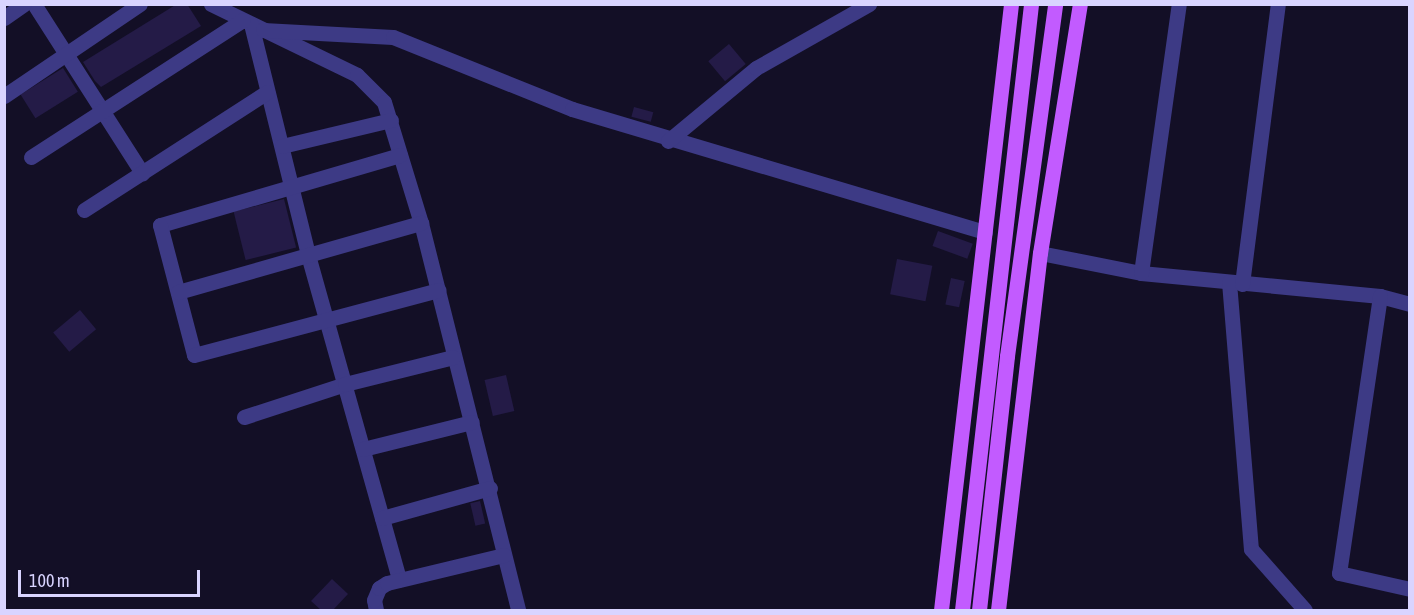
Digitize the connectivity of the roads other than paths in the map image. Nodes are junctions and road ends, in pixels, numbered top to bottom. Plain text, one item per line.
1 (24, 4) edge
2 (34, 4) edge
3 (140, 4) edge
4 (211, 4) edge
5 (869, 4) edge
6 (1011, 4) edge
7 (1031, 4) edge
8 (1055, 4) edge
9 (1080, 4) edge
10 (1179, 4) edge
11 (1278, 4) edge
12 (4, 18) edge
13 (252, 25) junction
14 (68, 53) junction
15 (267, 92) junction
16 (4, 96) edge
17 (104, 110) junction
18 (391, 120) junction
19 (668, 141) junction
20 (282, 146) junction
21 (400, 155) junction
22 (30, 157) dead end
23 (142, 173) junction
24 (293, 183) junction
25 (84, 210) dead end
26 (421, 223) junction
27 (985, 232) junction
28 (1040, 252) junction
29 (308, 255) junction
30 (1141, 273) junction
31 (1235, 283) junction
32 (438, 290) junction
33 (178, 292) junction
34 (1380, 296) junction
35 (1410, 304) edge
36 (325, 318) junction
37 (453, 357) junction
38 (345, 384) junction
39 (244, 417) dead end
40 (472, 422) junction
41 (363, 449) junction
42 (490, 488) junction
43 (382, 518) junction
44 (504, 555) junction
45 (399, 579) junction
46 (1410, 589) edge
47 (376, 610) edge
48 (518, 610) edge
49 (941, 610) edge
50 (962, 610) edge
51 (980, 610) edge
52 (998, 610) edge
53 (1305, 610) edge

1 - 12 street
2 - 14 street
3 - 14 street
4 - 13 street
5 - 19 street
6 - 27 main road
7 - 50 main road
8 - 51 main road
9 - 28 main road
10 - 30 street
11 - 31 street
13 - 15 street
13 - 17 street
13 - 18 street
13 - 19 street
14 - 16 street
14 - 17 street
15 - 20 street
15 - 23 street
17 - 22 street
17 - 23 street
18 - 20 street
18 - 21 street
19 - 27 street
20 - 24 street
21 - 24 street
21 - 26 street
23 - 25 street
24 - 29 street
24 - 33 street
26 - 29 street
26 - 32 street
27 - 49 main road
28 - 30 street
28 - 52 main road
29 - 33 street
29 - 36 street
30 - 31 street
31 - 34 street
31 - 53 street
32 - 36 street
32 - 37 street
33 - 36 street
34 - 35 street
34 - 46 street
36 - 38 street
37 - 38 street
37 - 40 street
38 - 39 street
38 - 41 street
40 - 41 street
40 - 42 street
41 - 43 street
42 - 43 street
42 - 44 street
43 - 45 street
44 - 45 street
44 - 48 street
45 - 47 street

